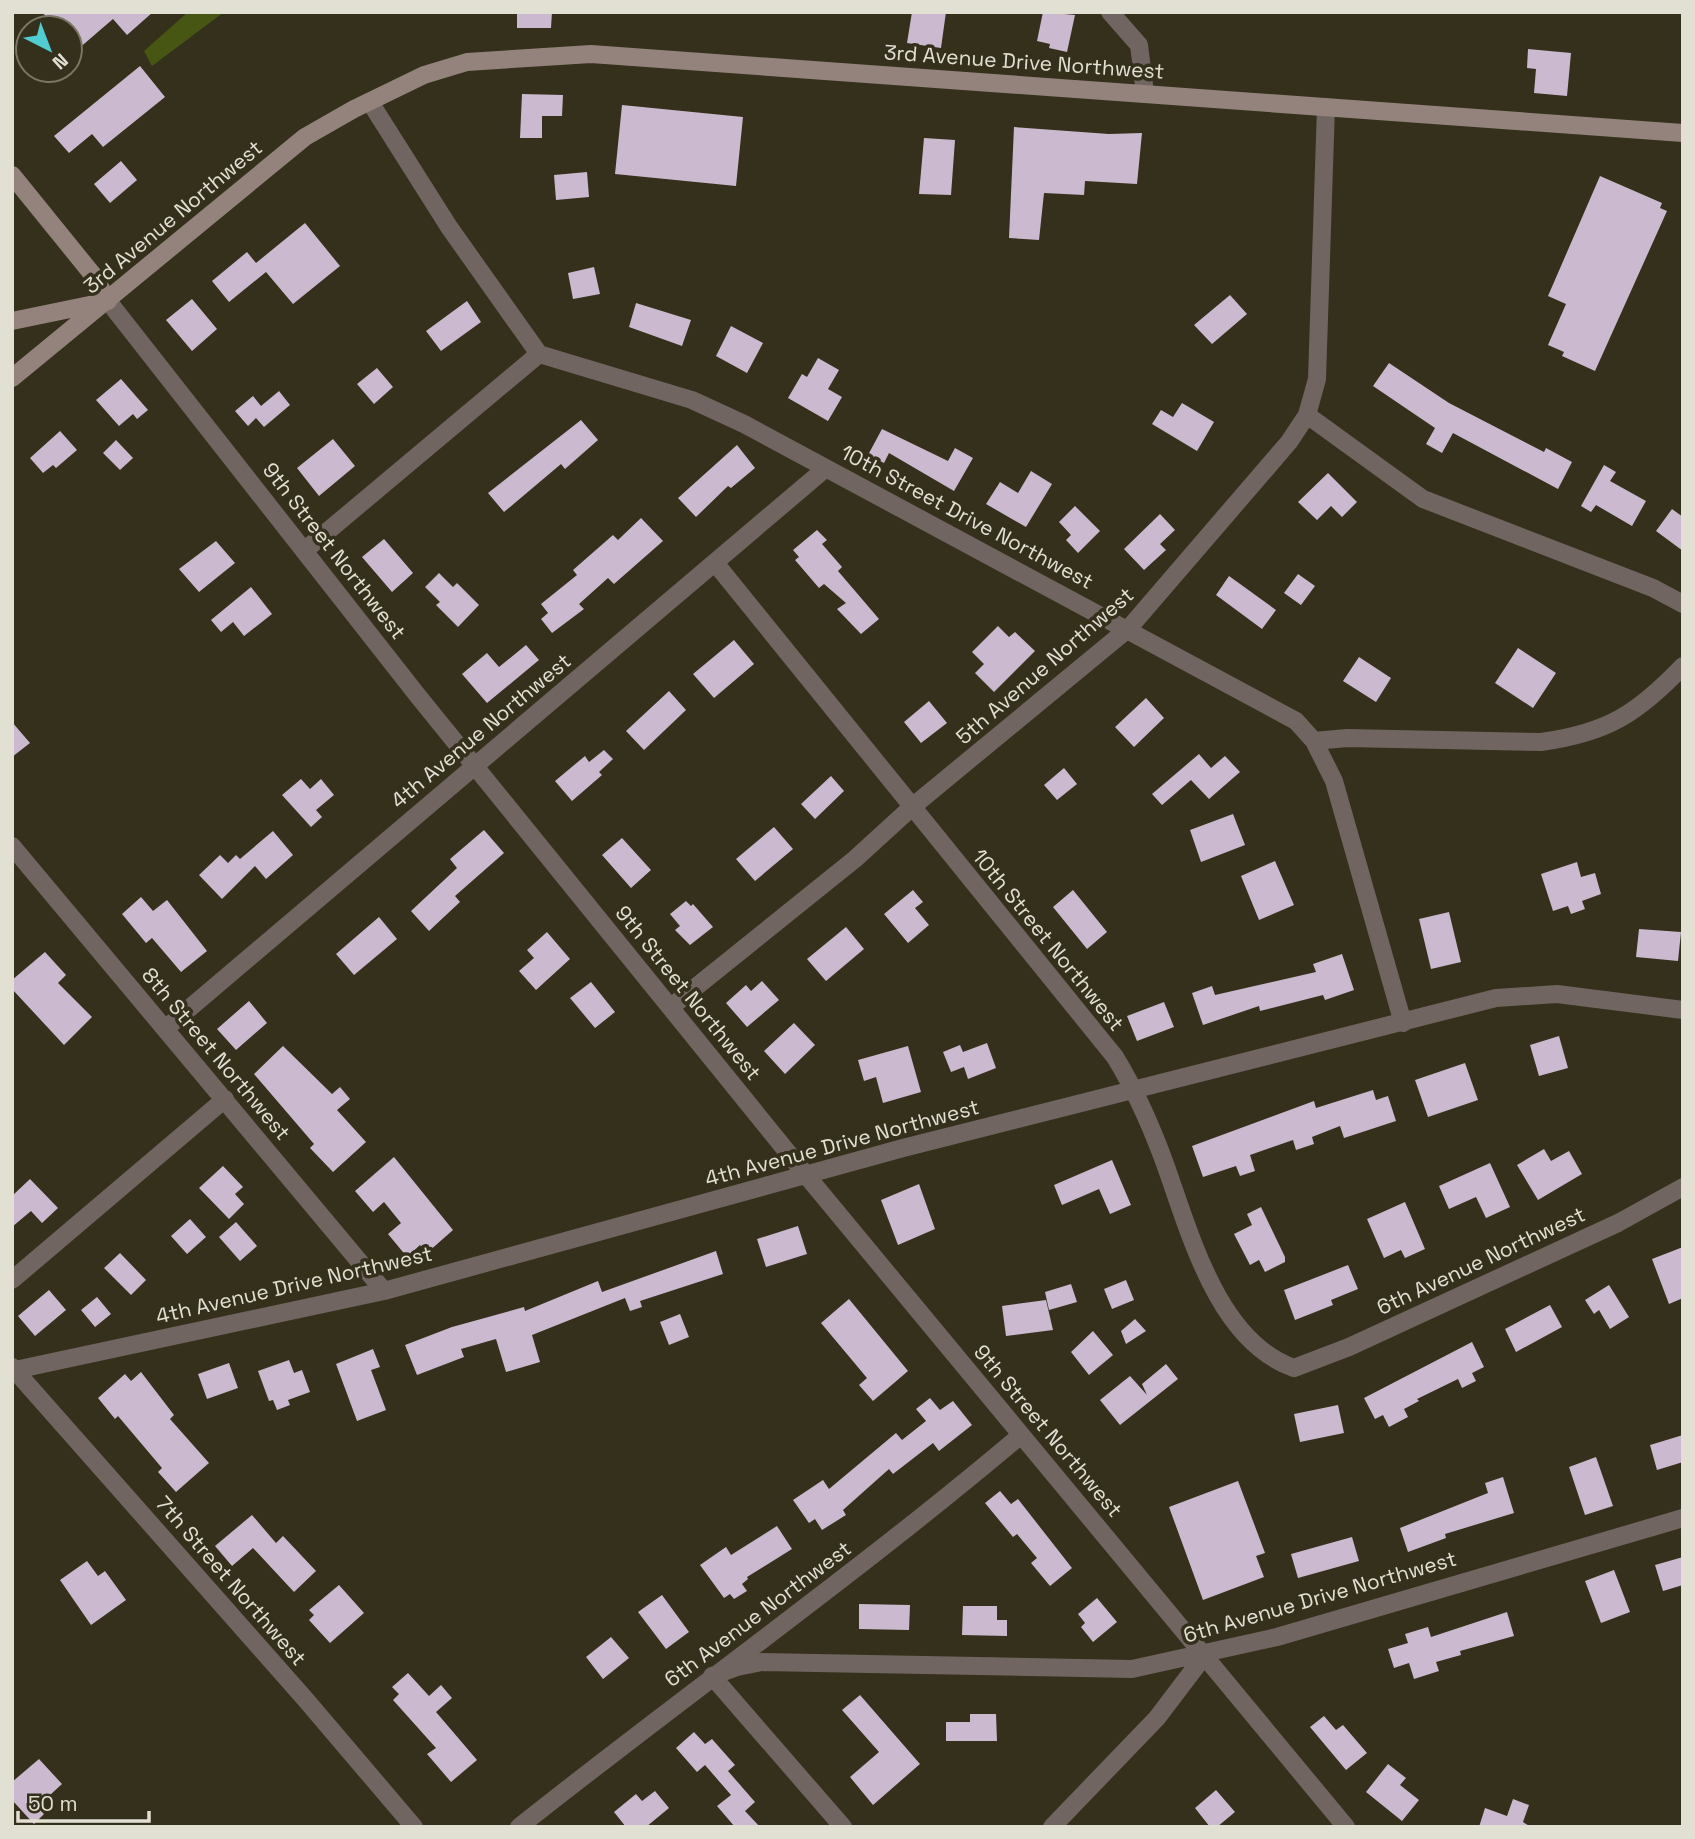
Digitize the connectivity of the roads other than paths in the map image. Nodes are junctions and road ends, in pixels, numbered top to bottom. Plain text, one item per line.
1 (1110, 12) edge
2 (1145, 93) junction
3 (369, 102) junction
4 (1326, 107) junction
5 (1683, 133) edge
6 (12, 175) edge
7 (108, 301) junction
8 (12, 321) edge
9 (539, 354) junction
10 (12, 378) edge
11 (1307, 415) junction
12 (826, 468) junction
13 (304, 551) junction
14 (716, 564) junction
15 (1683, 604) edge
16 (1129, 628) junction
17 (1683, 666) edge
18 (1314, 741) junction
19 (474, 764) junction
20 (912, 807) junction
21 (12, 846) edge
22 (671, 1007) junction
23 (1683, 1010) edge
24 (1403, 1023) junction
25 (165, 1029) junction
26 (1136, 1091) junction
27 (225, 1099) junction
28 (806, 1175) junction
29 (1683, 1187) edge
30 (12, 1280) edge
31 (384, 1291) junction
32 (14, 1368) edge
33 (1294, 1368) joint
34 (1021, 1435) junction
35 (1683, 1518) edge
36 (1203, 1656) junction
37 (712, 1676) junction
38 (414, 1827) edge
39 (519, 1827) edge
40 (843, 1827) edge
41 (1052, 1827) edge
42 (1346, 1827) edge

1 - 2 street
2 - 3 main road, 3rd Avenue Drive Northwest
2 - 4 main road, 3rd Avenue Drive Northwest
3 - 7 main road, 3rd Avenue Northwest
3 - 9 street
4 - 5 main road, 3rd Avenue Drive Northwest
4 - 11 street, 5th Avenue Northwest
6 - 7 main road, 9th Street Northwest
7 - 8 main road
7 - 10 main road, 3rd Avenue Northwest
7 - 13 street, 9th Street Northwest
9 - 12 street, 10th Street Drive Northwest
9 - 13 street
11 - 15 street
11 - 16 street, 5th Avenue Northwest
12 - 14 street, 4th Avenue Northwest
12 - 16 street, 10th Street Drive Northwest
13 - 19 street, 9th Street Northwest
14 - 19 street, 4th Avenue Northwest
14 - 20 street, 10th Street Northwest
16 - 18 street, 10th Street Drive Northwest
16 - 20 street, 5th Avenue Northwest
17 - 18 street
18 - 24 street, 10th Street Drive Northwest
19 - 22 street, 9th Street Northwest
19 - 25 street, 4th Avenue Northwest
20 - 22 street, 5th Avenue Northwest
20 - 26 street, 10th Street Northwest
21 - 25 street, 8th Street Northwest
22 - 28 street, 9th Street Northwest
23 - 24 street, 4th Avenue Drive Northwest
24 - 26 street, 4th Avenue Drive Northwest
25 - 27 street, 8th Street Northwest
26 - 28 street, 4th Avenue Drive Northwest
26 - 33 street, 10th Street Northwest
27 - 30 street
27 - 31 street, 8th Street Northwest
28 - 31 street, 4th Avenue Drive Northwest
28 - 34 street, 9th Street Northwest
29 - 33 street, 6th Avenue Northwest
31 - 32 street, 4th Avenue Drive Northwest
32 - 38 street, 7th Street Northwest
34 - 36 street, 9th Street Northwest
34 - 37 street, 6th Avenue Northwest
35 - 36 street, 6th Avenue Drive Northwest
36 - 37 street, 6th Avenue Drive Northwest
36 - 41 street
36 - 42 street, 9th Street Northwest
37 - 39 street, 6th Avenue Northwest
37 - 40 street

